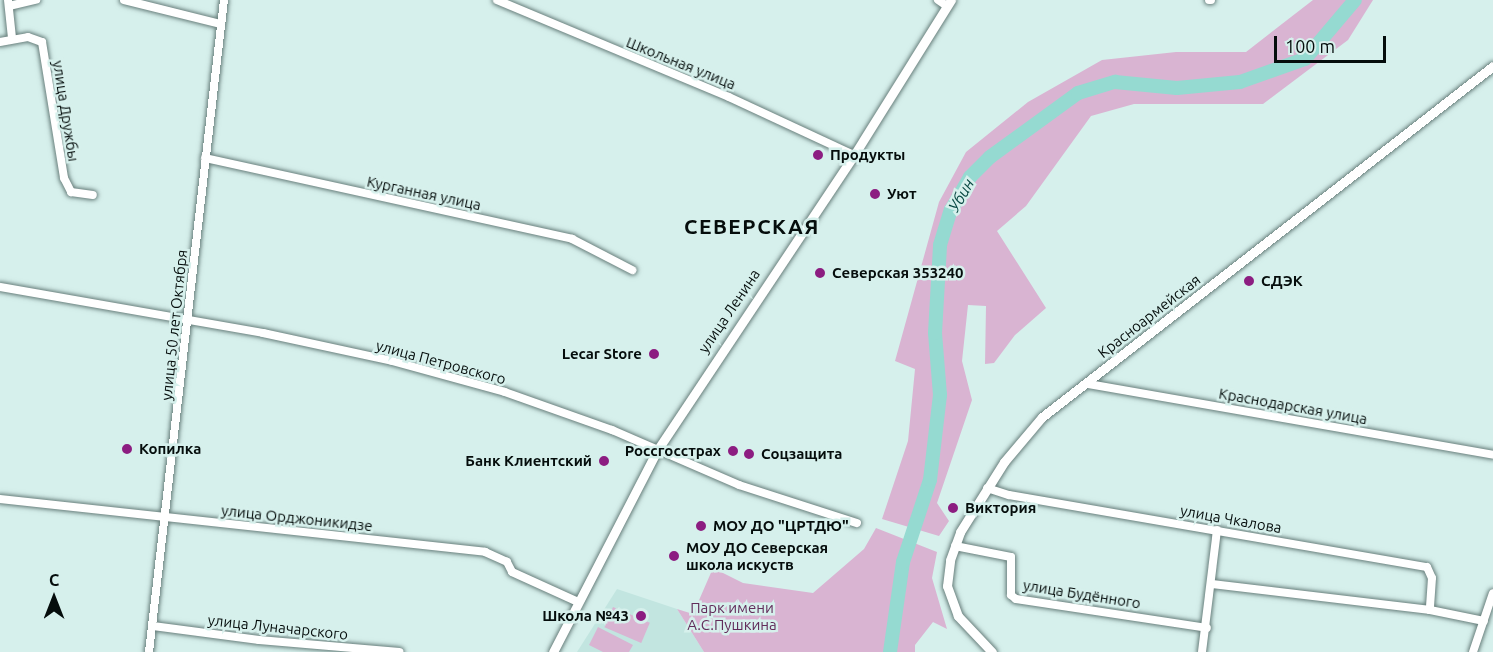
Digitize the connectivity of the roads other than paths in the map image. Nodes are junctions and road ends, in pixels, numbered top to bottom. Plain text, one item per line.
1 (36, 0) edge
2 (124, 0) edge
3 (224, 0) edge
4 (497, 0) edge
5 (938, 0) edge
6 (8, 3) edge
7 (949, 3) edge
8 (221, 24) junction
9 (12, 39) junction
10 (0, 42) edge
11 (1493, 66) edge
12 (854, 155) junction
13 (205, 158) junction
14 (93, 195) dead end
15 (632, 270) dead end
16 (0, 287) edge
17 (188, 320) junction
18 (1088, 384) junction
19 (658, 449) junction
20 (1493, 455) edge
21 (987, 488) junction
22 (0, 499) edge
23 (167, 519) junction
24 (857, 523) dead end
25 (1217, 530) junction
26 (955, 546) junction
27 (1212, 584) junction
28 (1493, 593) edge
29 (578, 602) junction
30 (1430, 610) junction
31 (1484, 621) junction
32 (153, 626) junction
33 (1207, 628) junction
34 (149, 652) edge
35 (399, 652) edge
36 (553, 652) edge
37 (992, 652) edge
38 (1202, 652) edge
39 (1473, 652) edge

1 - 6 street
2 - 8 street
3 - 8 street, улица 50 лет Октября
4 - 12 street, Школьная улица
5 - 7 street
6 - 9 street
7 - 12 street, улица Ленина
8 - 13 street, улица 50 лет Октября
9 - 10 street, улица Дружбы
9 - 14 street, улица Дружбы
11 - 18 street, Красноармейская
12 - 19 street, улица Ленина
13 - 15 street, Курганная улица
13 - 17 street, улица 50 лет Октября
16 - 17 street, улица Петровского
17 - 19 street, улица Петровского
17 - 23 street, улица 50 лет Октября
18 - 20 street, Краснодарская улица
18 - 21 street, Красноармейская
19 - 24 street, улица Петровского
19 - 29 street, улица Ленина
21 - 25 street, улица Чкалова
21 - 26 street, Красноармейская
22 - 23 street, улица Орджоникидзе
23 - 29 street, улица Орджоникидзе
23 - 32 street, улица 50 лет Октября
25 - 27 street
25 - 30 street, улица Чкалова
26 - 33 street, улица Будённого
26 - 37 street, Красноармейская
27 - 30 street
27 - 33 street
28 - 31 street
29 - 36 street, улица Ленина
30 - 31 street
31 - 39 street
32 - 34 street, улица 50 лет Октября
32 - 35 street, улица Луначарского
33 - 38 street

